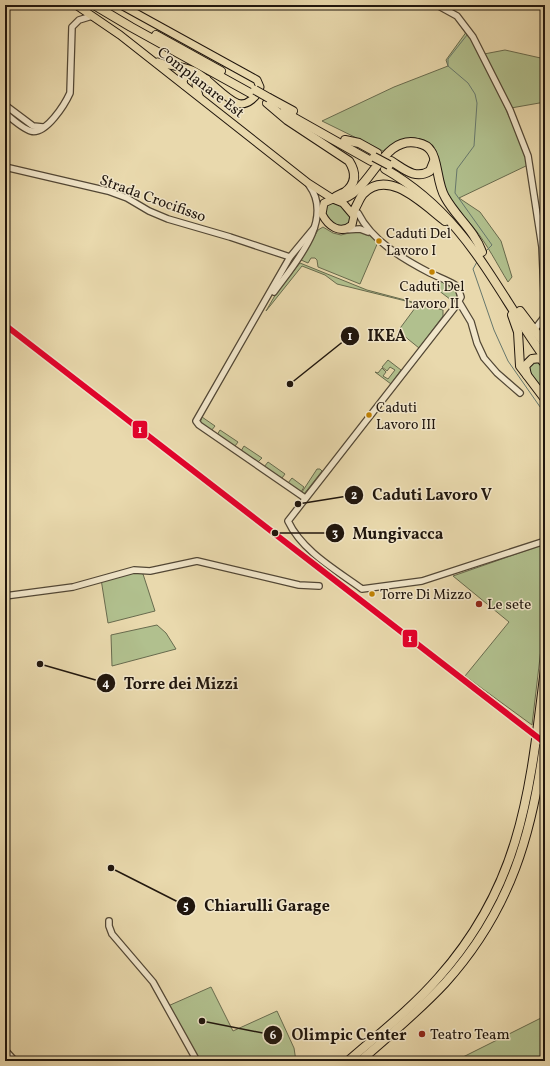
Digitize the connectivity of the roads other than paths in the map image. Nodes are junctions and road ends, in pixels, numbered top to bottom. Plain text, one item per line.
1 (76, 5) edge
2 (94, 5) edge
3 (103, 5) edge
4 (121, 5) edge
5 (437, 5) edge
6 (92, 16) junction
7 (152, 60) junction
8 (207, 79) junction
9 (198, 83) junction
10 (184, 85) junction
11 (253, 92) junction
12 (202, 99) junction
13 (268, 101) junction
14 (5, 105) edge
15 (5, 113) edge
16 (47, 126) junction
17 (434, 156) junction
18 (374, 157) junction
19 (388, 165) junction
20 (5, 167) edge
21 (308, 183) junction
22 (357, 190) junction
23 (335, 199) junction
24 (356, 211) junction
25 (322, 214) junction
26 (314, 228) junction
27 (341, 230) junction
28 (370, 233) junction
29 (307, 244) junction
30 (478, 251) junction
31 (290, 257) junction
32 (498, 286) junction
33 (458, 302) junction
34 (520, 311) junction
35 (258, 313) junction
36 (545, 316) edge
37 (535, 329) junction
38 (545, 344) edge
39 (545, 350) edge
40 (545, 358) edge
41 (545, 364) edge
42 (527, 376) junction
43 (520, 393) dead end
44 (545, 399) edge
45 (305, 498) junction
46 (545, 541) edge
47 (319, 586) dead end
48 (5, 596) edge
49 (545, 669) edge
50 (545, 737) edge
51 (109, 921) dead end
52 (5, 1050) edge
53 (15, 1061) edge
54 (197, 1061) edge
55 (348, 1061) edge
56 (360, 1061) edge

1 - 6 main road, Complanare Est
2 - 11 highway
3 - 11 highway
4 - 8 main road
5 - 36 street
6 - 7 main road, Complanare Est
6 - 16 street
7 - 8 main road
7 - 10 main road, Complanare Est
8 - 9 main road
9 - 10 main road
9 - 12 main road
10 - 12 main road, Complanare Est
11 - 13 highway
12 - 21 main road, Complanare Est
13 - 18 highway
13 - 18 highway
13 - 23 highway
14 - 16 street
15 - 16 street
17 - 19 highway
17 - 22 highway
17 - 30 highway
18 - 19 highway
19 - 30 highway
20 - 31 street, Strada Crocifisso
21 - 23 main road, Complanare Est
21 - 26 street
22 - 23 highway
22 - 24 highway
23 - 24 main road
23 - 25 main road
24 - 27 main road
24 - 28 street
24 - 30 highway
25 - 27 main road
25 - 29 street
26 - 29 street
26 - 31 street
27 - 28 street
28 - 33 street
29 - 35 street
30 - 32 highway
30 - 34 highway
31 - 35 street
32 - 40 highway
32 - 42 highway
33 - 43 street
33 - 45 street
34 - 37 highway
34 - 39 highway
35 - 45 street
36 - 37 street
37 - 38 highway
41 - 42 highway
42 - 44 highway
45 - 46 street
47 - 48 street
49 - 55 highway
50 - 56 highway
51 - 54 street
52 - 53 street

